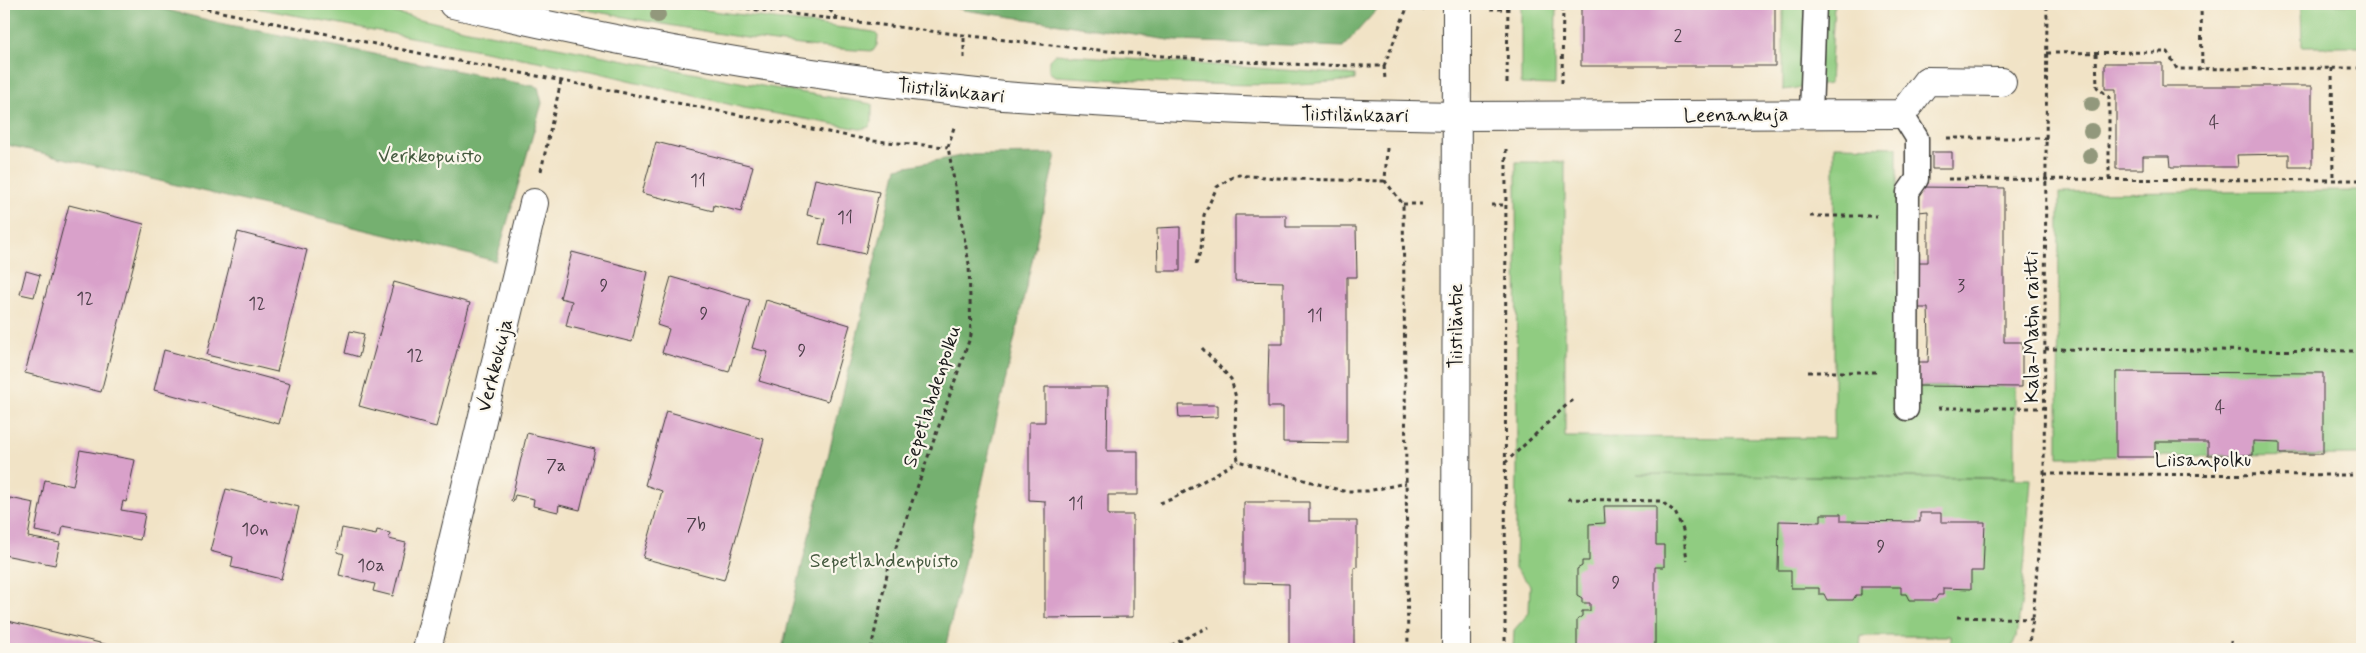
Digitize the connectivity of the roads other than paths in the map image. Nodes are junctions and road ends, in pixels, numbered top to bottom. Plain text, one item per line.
1 (453, 4) edge
2 (1457, 4) edge
3 (1814, 4) edge
4 (2002, 82) dead end
5 (1811, 113) junction
6 (1902, 114) junction
7 (1455, 116) junction
8 (534, 204) road end
9 (1907, 409) road end
10 (427, 649) edge
11 (1456, 649) edge

1 - 7 street, Tiistilänkaari, bridge
2 - 7 street, Tiistiläntie
3 - 5 lane
4 - 6 street
5 - 6 street, Leenankuja
5 - 7 street, Leenankuja
6 - 9 lane
7 - 11 street, Tiistiläntie
8 - 10 street, Verkkokuja

